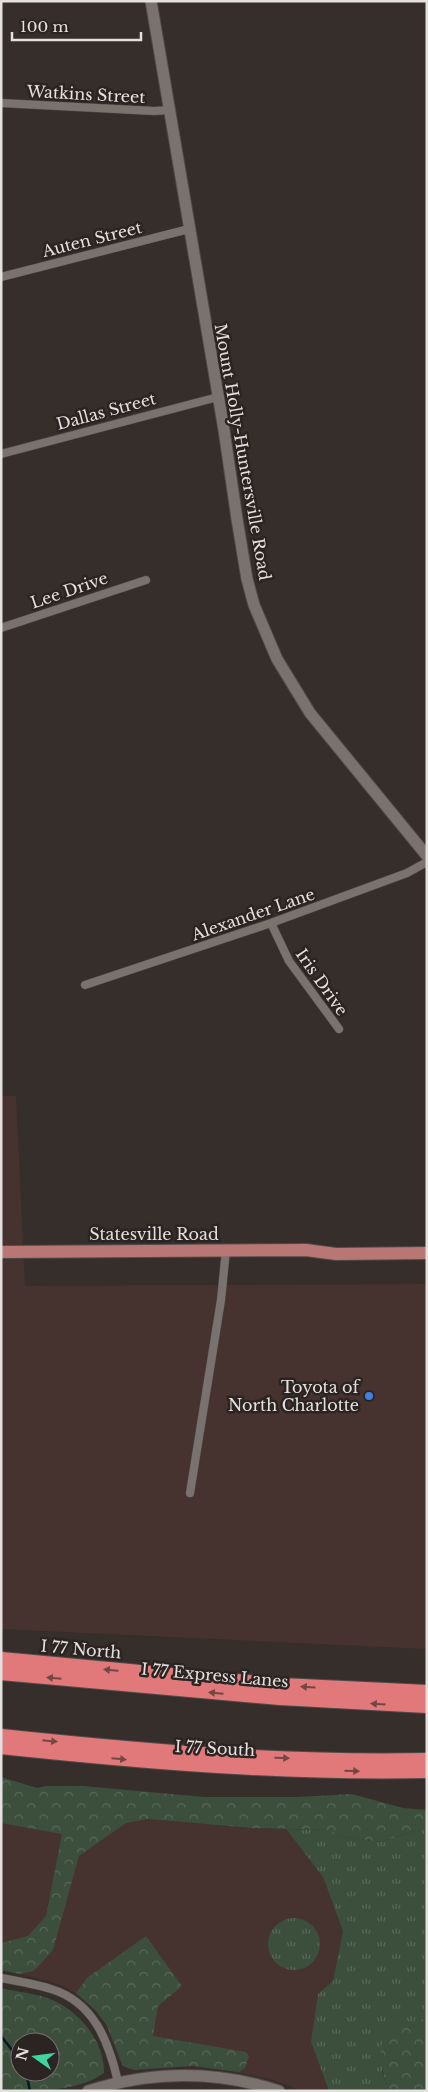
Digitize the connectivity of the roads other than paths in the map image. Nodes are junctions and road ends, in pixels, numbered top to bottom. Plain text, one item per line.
1 (151, 1) edge
2 (1, 103) edge
3 (170, 110) junction
4 (189, 229) junction
5 (1, 277) edge
6 (218, 397) junction
7 (1, 454) edge
8 (146, 580) dead end
9 (1, 628) edge
10 (427, 856) edge
11 (427, 862) edge
12 (272, 923) junction
13 (85, 985) dead end
14 (339, 1029) dead end
15 (427, 1245) edge
16 (226, 1250) junction
17 (306, 1250) junction
18 (1, 1252) edge
19 (427, 1253) edge
20 (190, 1494) dead end
21 (1, 1659) edge
22 (1, 1673) edge
23 (427, 1692) edge
24 (427, 1706) edge
25 (1, 1736) edge
26 (1, 1747) edge
27 (427, 1760) edge
28 (427, 1771) edge
29 (1, 1978) edge
30 (118, 2082) junction
31 (88, 2091) edge
32 (279, 2091) edge

1 - 3 main road, Mount Holly-Huntersville Road
2 - 3 street, Watkins Street
3 - 4 main road, Mount Holly-Huntersville Road
4 - 5 street, Auten Street
4 - 6 main road, Mount Holly-Huntersville Road
6 - 7 street, Dallas Street
6 - 10 main road, Mount Holly-Huntersville Road
8 - 9 street, Lee Drive
11 - 12 street, Alexander Lane
12 - 13 street, Alexander Lane
12 - 14 street, Iris Drive
15 - 17 main road, Statesville Road
16 - 17 main road, Statesville Road
16 - 18 main road, Statesville Road
16 - 20 street
17 - 19 main road, Statesville Road
23 -> 21 highway, I 77 North
24 -> 22 highway, I 77 Express Lanes
25 -> 27 highway
26 -> 28 highway, I 77 South
29 - 30 street
30 - 31 main road
30 - 32 main road

